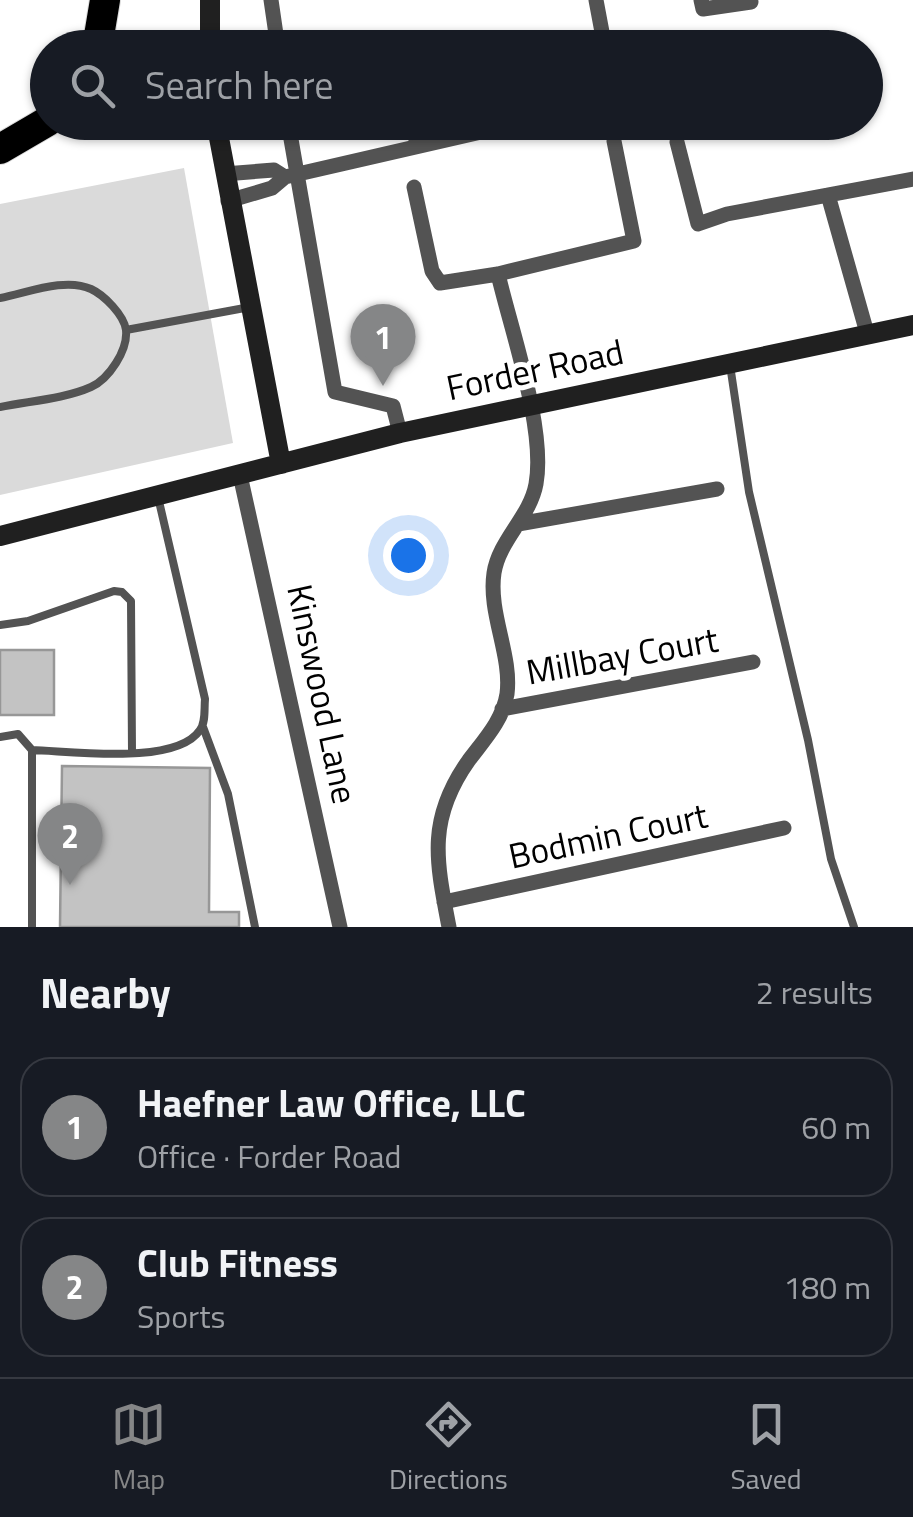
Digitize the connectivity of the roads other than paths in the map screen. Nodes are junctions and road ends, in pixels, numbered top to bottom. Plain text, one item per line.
1 (105, 0) edge
2 (210, 0) edge
3 (271, 0) edge
4 (596, 0) edge
5 (701, 0) edge
6 (751, 2) edge
7 (100, 30) edge
8 (210, 30) edge
9 (275, 30) edge
10 (602, 30) edge
11 (30, 132) edge
12 (219, 140) edge
13 (289, 140) edge
14 (412, 140) edge
15 (448, 140) edge
16 (614, 141) dead end
17 (677, 142) dead end
18 (414, 148) junction
19 (0, 149) edge
20 (224, 174) junction
21 (290, 176) junction
22 (913, 179) edge
23 (414, 186) dead end
24 (828, 195) junction
25 (228, 201) junction
26 (498, 274) junction
27 (0, 298) edge
28 (250, 307) junction
29 (913, 324) edge
30 (126, 330) junction
31 (866, 333) junction
32 (730, 361) junction
33 (529, 404) junction
34 (0, 407) edge
35 (400, 433) junction
36 (281, 464) junction
37 (240, 475) junction
38 (717, 489) dead end
39 (158, 497) junction
40 (518, 524) junction
41 (0, 536) edge
42 (0, 625) edge
43 (753, 662) dead end
44 (502, 709) junction
45 (203, 726) junction
46 (0, 736) edge
47 (32, 750) junction
48 (132, 753) junction
49 (784, 828) dead end
50 (444, 902) junction
51 (32, 927) edge
52 (255, 927) edge
53 (340, 927) edge
54 (449, 927) edge
55 (854, 927) edge

1 - 7 highway
2 - 8 main road
3 - 9 street
4 - 10 street
5 - 6 street
11 - 19 highway
12 - 20 main road
13 - 21 street
14 - 18 lane
15 - 18 street
16 - 26 street
17 - 24 street
18 - 21 street
20 - 21 street
20 - 25 main road
21 - 25 street
21 - 35 street
22 - 24 street
23 - 26 street
24 - 31 street
25 - 28 main road
26 - 33 street
27 - 30 lane
28 - 30 lane
28 - 36 main road
29 - 31 main road, Forder Road
30 - 34 lane
31 - 32 main road, Forder Road
32 - 33 main road, Forder Road
32 - 55 lane
33 - 35 main road, Forder Road
33 - 40 street
35 - 36 main road, Forder Road
36 - 37 main road, Forder Road
37 - 39 main road, Forder Road
37 - 53 street, Kinswood Lane
38 - 40 street
39 - 41 main road, Forder Road
39 - 45 lane
40 - 44 street
42 - 48 lane
43 - 44 street, Millbay Court
44 - 50 street
45 - 48 lane
45 - 52 lane
46 - 47 lane
47 - 48 lane
47 - 51 lane
49 - 50 street, Bodmin Court
50 - 54 street

